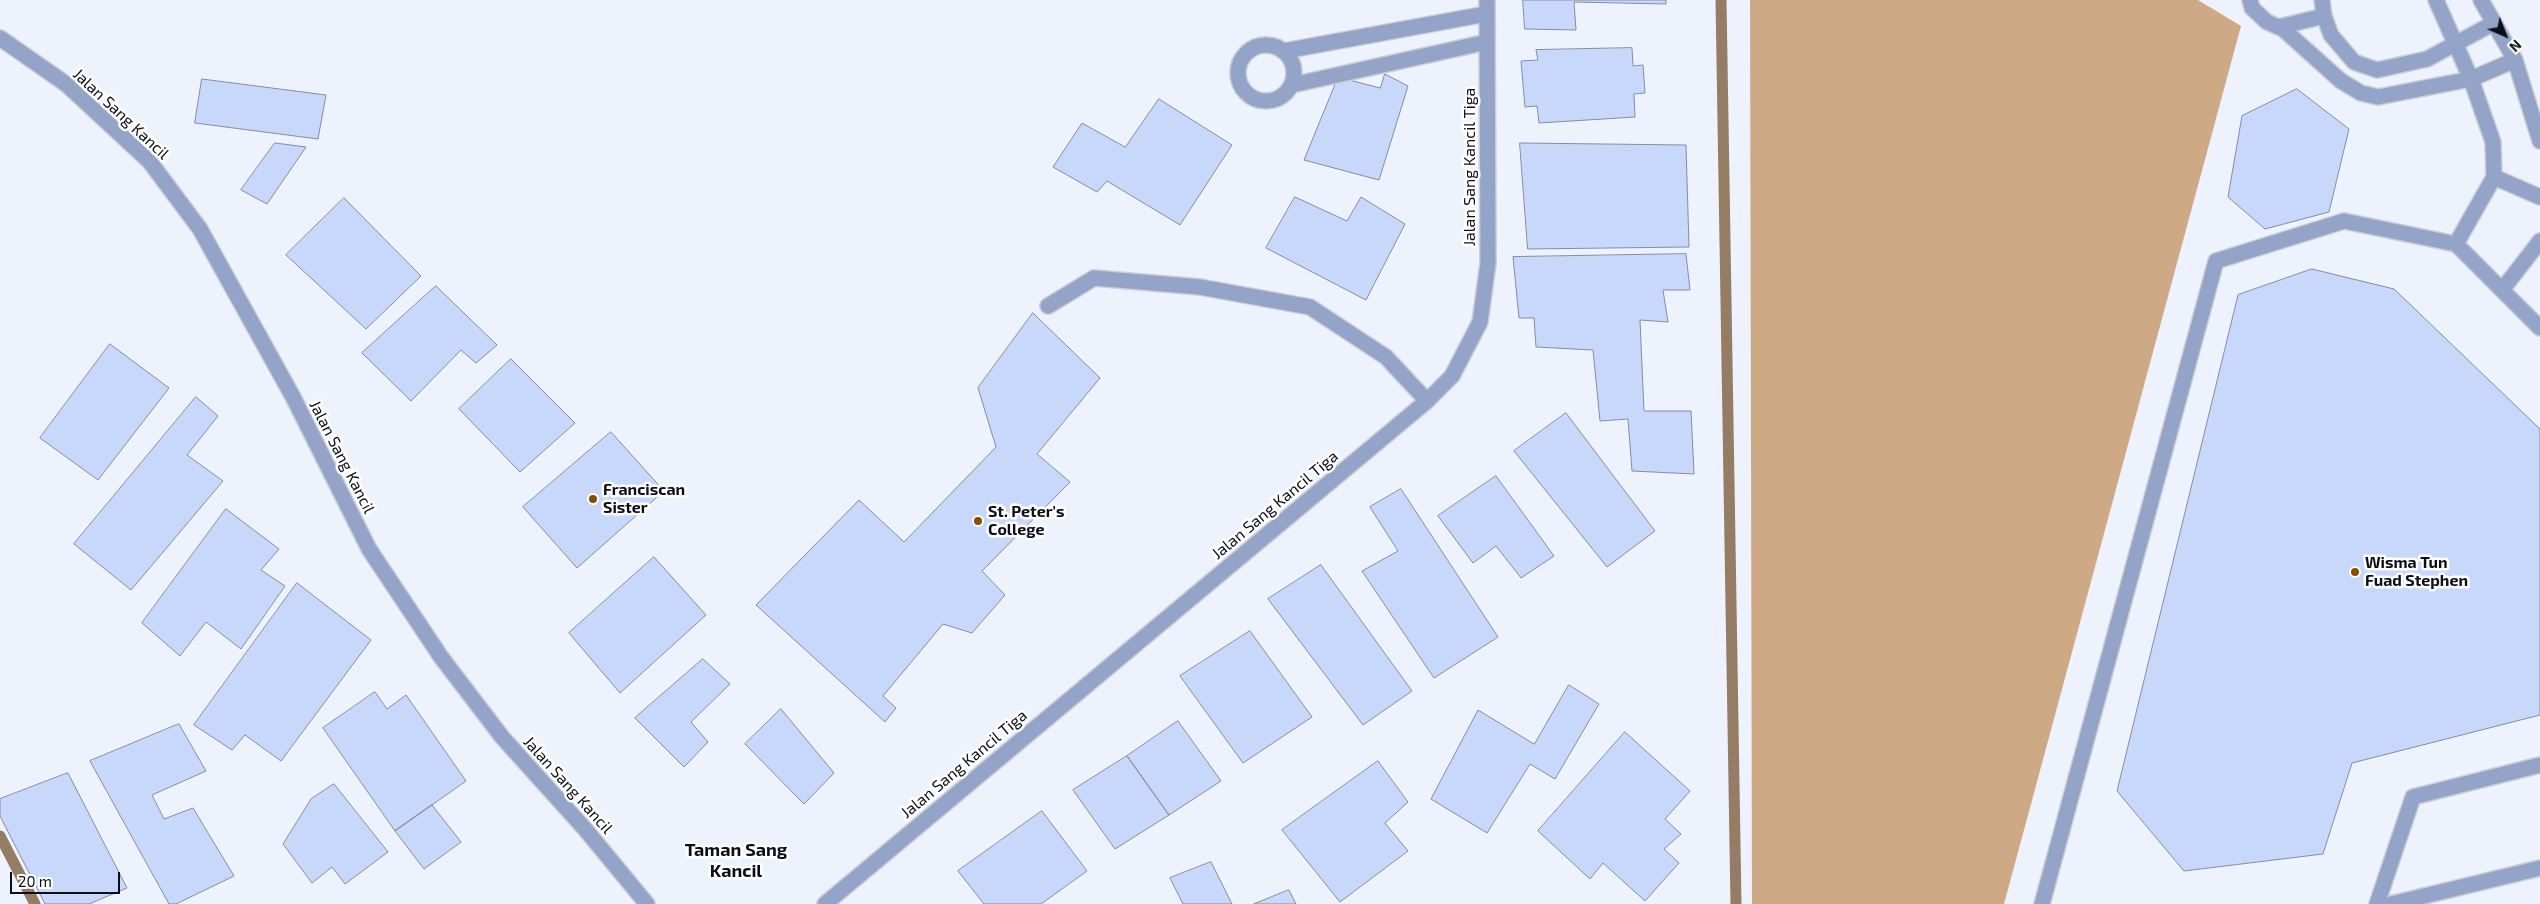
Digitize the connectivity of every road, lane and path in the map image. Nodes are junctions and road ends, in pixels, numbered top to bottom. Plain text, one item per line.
1 (2250, 0) edge
2 (2322, 0) edge
3 (2436, 0) edge
4 (2480, 0) edge
5 (1486, 7) edge
6 (2324, 16) junction
7 (2494, 23) junction
8 (2279, 27) junction
9 (0, 38) edge
10 (1487, 42) junction
11 (2455, 42) junction
12 (1284, 51) junction
13 (2515, 60) junction
14 (2472, 79) junction
15 (1292, 85) junction
16 (2540, 141) edge
17 (2494, 177) junction
18 (2540, 197) edge
19 (2540, 241) edge
20 (2456, 244) junction
21 (2502, 290) junction
22 (1048, 306) dead end
23 (2540, 328) edge
24 (1427, 401) junction
25 (2540, 766) edge
26 (2540, 868) edge
27 (647, 904) edge
28 (825, 904) edge
29 (2042, 904) edge
30 (2377, 904) edge
31 (2391, 904) edge

1 - 8 street
2 - 6 street
3 - 11 street
4 - 7 street
5 - 10 street, Jalan Sang Kancil Tiga
5 - 12 street
6 - 8 street
6 - 11 street
7 - 11 street
7 - 13 street
8 - 14 street
9 - 27 street, Jalan Sang Kancil
10 - 15 street
10 - 24 street, Jalan Sang Kancil Tiga
11 - 14 street
12 - 15 street
12 - 15 street
13 - 14 street
13 - 16 street
14 - 17 street
17 - 18 street
17 - 20 street
19 - 21 street
20 - 21 street
20 - 29 street
21 - 23 street
22 - 24 street
24 - 28 street, Jalan Sang Kancil Tiga
25 - 30 street
26 - 31 street

